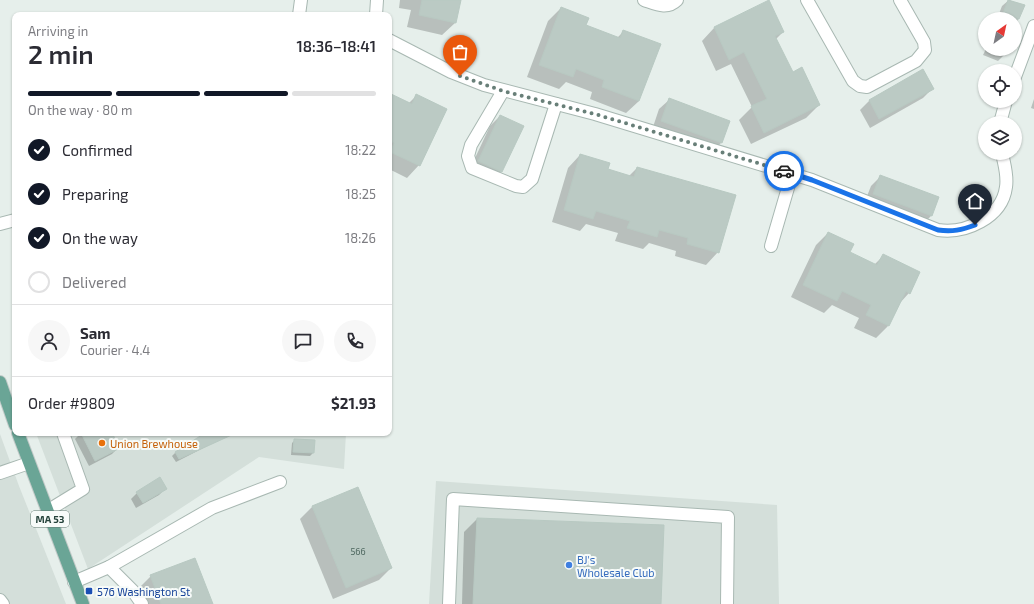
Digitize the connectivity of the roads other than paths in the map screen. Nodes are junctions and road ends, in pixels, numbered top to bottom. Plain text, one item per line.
1 (301, 0) edge
2 (377, 0) edge
3 (644, 0) edge
4 (677, 0) edge
5 (807, 0) edge
6 (900, 0) edge
7 (299, 12) edge
8 (376, 12) edge
9 (1034, 26) edge
10 (392, 42) edge
11 (1020, 64) edge
12 (503, 91) junction
13 (556, 104) junction
14 (1003, 160) edge
15 (792, 174) junction
16 (12, 221) edge
17 (0, 224) edge
18 (771, 246) dead end
19 (0, 382) edge
20 (12, 417) edge
21 (19, 436) edge
22 (64, 436) edge
23 (29, 463) junction
24 (0, 473) edge
25 (280, 482) dead end
26 (47, 511) junction
27 (109, 567) junction
28 (74, 582) junction
29 (0, 600) edge
30 (3, 604) edge
31 (83, 604) edge
32 (142, 604) edge
33 (449, 604) edge
34 (726, 604) edge

1 - 7 street
2 - 8 street
3 - 4 street
5 - 6 street
9 - 11 street
10 - 12 street
12 - 13 street
12 - 13 street
13 - 15 street
14 - 15 street
15 - 18 street
16 - 17 street
19 - 20 main road, MA 53
21 - 23 main road, MA 53
22 - 26 street
23 - 24 street
23 - 26 main road, MA 53
25 - 27 street
26 - 28 main road, MA 53
27 - 28 street
27 - 32 street
28 - 31 main road, MA 53
29 - 30 street
33 - 34 street

